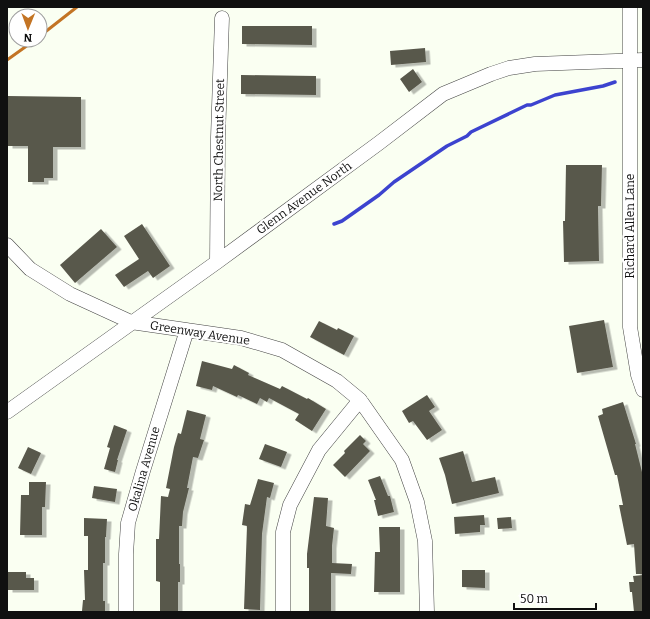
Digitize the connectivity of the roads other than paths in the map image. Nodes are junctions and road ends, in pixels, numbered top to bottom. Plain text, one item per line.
1 (630, 7) edge
2 (222, 18) dead end
3 (637, 61) edge
4 (7, 245) edge
5 (217, 262) junction
6 (132, 322) junction
7 (187, 330) junction
8 (643, 390) edge
9 (360, 400) junction
10 (7, 412) edge
11 (126, 612) edge
12 (283, 612) edge
13 (427, 612) edge

1 - 3 street, Richard Allen Lane
2 - 5 street, North Chestnut Street
3 - 5 street, Glenn Avenue North
3 - 8 street, Richard Allen Lane
4 - 6 street, Greenway Avenue
5 - 6 street, Glenn Avenue North
6 - 7 street, Greenway Avenue
6 - 10 street, Glenn Avenue North
7 - 9 street, Greenway Avenue
7 - 11 street, Okalina Avenue
9 - 12 street
9 - 13 street, Greenway Avenue

